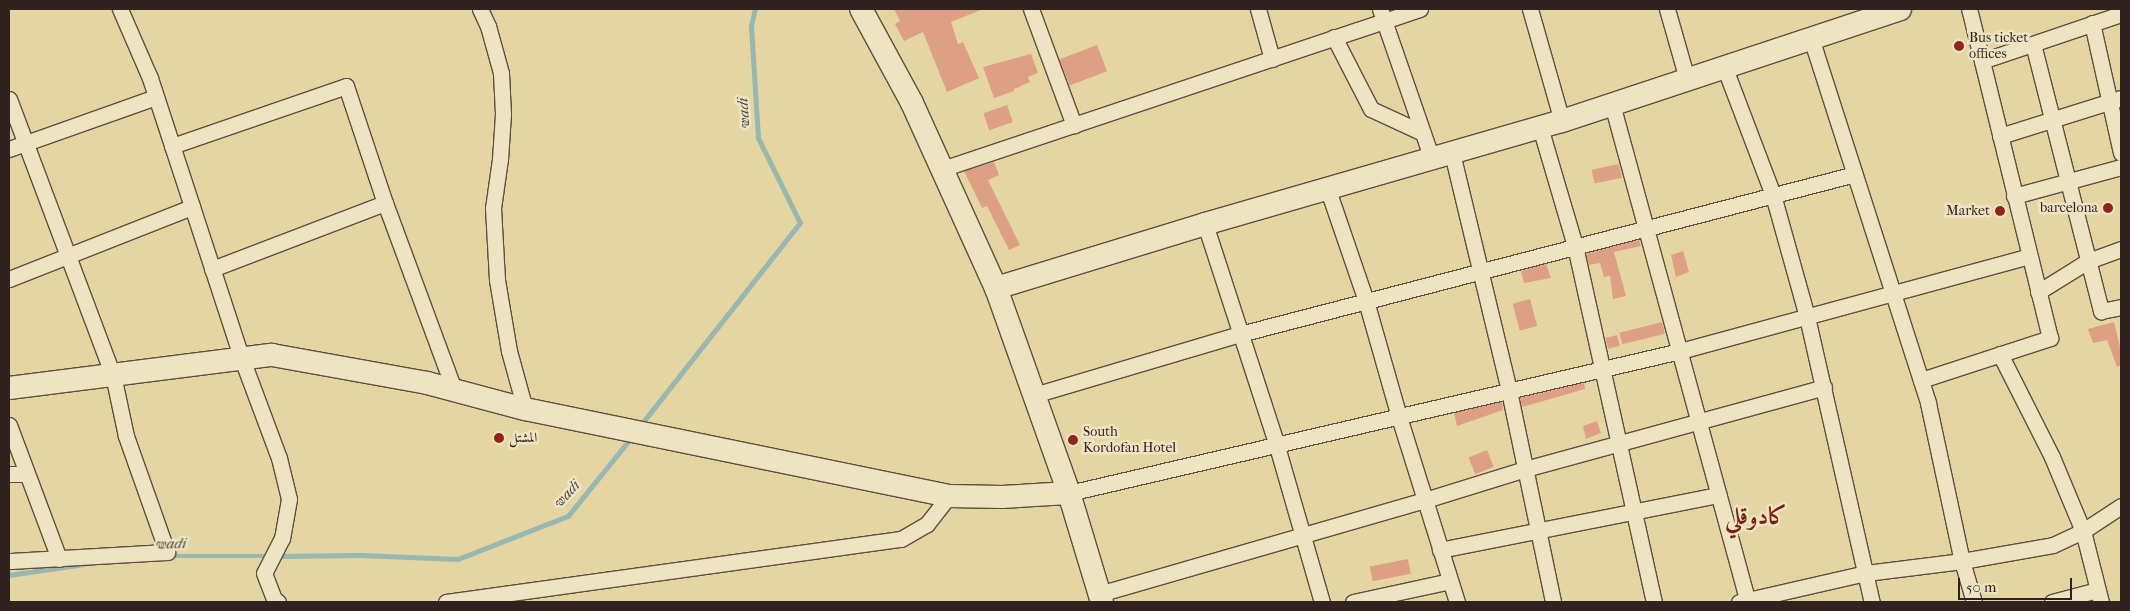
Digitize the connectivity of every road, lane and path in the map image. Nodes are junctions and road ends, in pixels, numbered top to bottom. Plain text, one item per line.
1 (120, 9) edge
2 (480, 9) edge
3 (861, 9) edge
4 (1031, 9) edge
5 (1258, 9) edge
6 (1420, 9) edge
7 (1530, 9) edge
8 (1667, 9) edge
9 (1900, 9) edge
10 (1969, 9) edge
11 (1382, 14) edge
12 (2121, 14) edge
13 (2092, 23) junction
14 (1334, 37) junction
15 (1811, 38) junction
16 (2033, 44) junction
17 (1272, 59) junction
18 (1982, 62) junction
19 (1724, 66) junction
20 (1687, 79) junction
21 (156, 97) junction
22 (9, 99) edge
23 (2115, 100) edge
24 (1612, 104) junction
25 (2052, 119) junction
26 (1562, 121) junction
27 (1074, 125) junction
28 (1540, 127) junction
29 (1423, 133) junction
30 (2000, 136) junction
31 (25, 143) junction
32 (172, 146) junction
33 (9, 149) edge
34 (2121, 153) edge
35 (1442, 156) junction
36 (2121, 167) edge
37 (942, 169) junction
38 (1855, 174) junction
39 (2068, 182) junction
40 (1328, 190) junction
41 (1773, 195) junction
42 (2014, 196) junction
43 (385, 203) junction
44 (192, 207) junction
45 (1205, 224) junction
46 (1646, 228) junction
47 (1575, 246) junction
48 (2121, 249) edge
49 (68, 256) junction
50 (2028, 256) junction
51 (2088, 261) junction
52 (212, 269) junction
53 (1480, 271) junction
54 (9, 279) edge
55 (996, 288) junction
56 (2038, 292) junction
57 (1893, 294) junction
58 (1366, 301) junction
59 (2121, 307) edge
60 (1807, 317) junction
61 (1240, 334) junction
62 (1680, 352) junction
63 (2000, 354) junction
64 (242, 359) junction
65 (1602, 370) junction
66 (113, 375) junction
67 (1921, 380) junction
68 (1824, 387) junction
69 (9, 388) edge
70 (454, 390) junction
71 (1509, 391) junction
72 (1034, 395) junction
73 (525, 409) junction
74 (1399, 417) junction
75 (1699, 423) junction
76 (9, 425) edge
77 (1276, 444) junction
78 (1619, 444) junction
79 (1525, 469) junction
80 (9, 474) edge
81 (26, 474) junction
82 (1069, 493) junction
83 (1719, 495) junction
84 (949, 496) junction
85 (1425, 500) junction
86 (2121, 506) edge
87 (1634, 512) junction
88 (1538, 529) junction
89 (2083, 531) junction
90 (1302, 536) junction
91 (1440, 550) junction
92 (59, 559) junction
93 (9, 561) edge
94 (1962, 561) junction
95 (1866, 573) junction
96 (1450, 580) junction
97 (2099, 596) edge
98 (1101, 598) edge
99 (1752, 600) edge
100 (278, 602) edge
101 (446, 602) edge
102 (1322, 602) edge
103 (1353, 602) edge
104 (1457, 602) edge
105 (1554, 602) edge
106 (1654, 602) edge
107 (1872, 602) edge
108 (1974, 602) edge
109 (2052, 602) edge

1 - 21 street
2 - 73 street
3 - 37 street
4 - 27 street
5 - 17 street
6 - 11 street
7 - 26 street
8 - 20 street
9 - 15 street
10 - 18 street
11 - 14 street
11 - 29 street
12 - 13 street
13 - 16 street
13 - 23 street
14 - 17 street
14 - 29 street
15 - 19 street
15 - 38 street
16 - 18 street
16 - 25 street
17 - 27 street
18 - 30 street
19 - 20 street
19 - 41 street
20 - 24 street
21 - 31 street
21 - 32 street
22 - 31 street
23 - 25 street
23 - 34 street
24 - 26 street
24 - 46 street
25 - 30 street
25 - 39 street
26 - 28 street
27 - 37 street
28 - 35 street
28 - 47 street
29 - 35 street
30 - 42 street
31 - 33 street
31 - 49 street
32 - 43 street
32 - 44 street
35 - 40 street
35 - 53 street
36 - 39 street
37 - 55 street
38 - 41 street
38 - 57 street
39 - 42 street
39 - 51 street
40 - 45 street
40 - 58 street
41 - 46 street
41 - 60 street
42 - 50 street
43 - 52 street
43 - 70 street
44 - 49 street
44 - 52 street
45 - 55 street
45 - 61 street
46 - 47 street
46 - 62 street
47 - 53 street
47 - 65 street
48 - 51 street
49 - 54 street
49 - 66 street
50 - 56 street
50 - 57 street
51 - 56 street
51 - 59 street
52 - 64 street
53 - 58 street
53 - 71 street
55 - 72 street
56 - 63 street
57 - 60 street
57 - 67 street
58 - 61 street
58 - 74 street
60 - 62 street
60 - 68 street
61 - 72 street
61 - 77 street
62 - 65 street
62 - 75 street
63 - 67 street
63 - 89 street
64 - 66 street
64 - 70 street
64 - 100 street
65 - 71 street
65 - 78 street
66 - 69 street
66 - 92 street
67 - 94 street
68 - 75 street
68 - 95 street
70 - 73 street
71 - 74 street
71 - 79 street
72 - 82 street
73 - 84 street
74 - 77 street
74 - 85 street
75 - 78 street
75 - 83 street
76 - 81 street
77 - 82 street
77 - 90 street
78 - 79 street
78 - 87 street
79 - 85 street
79 - 88 street
80 - 81 street
81 - 92 street
82 - 84 street
82 - 98 street
83 - 87 street
83 - 99 street
84 - 101 street
85 - 90 street
85 - 91 street
86 - 89 street
87 - 88 street
87 - 106 street
88 - 91 street
88 - 105 street
89 - 94 street
89 - 97 street
90 - 98 street
90 - 102 street
91 - 96 street
92 - 93 street
94 - 95 street
94 - 108 street
95 - 99 street
95 - 107 street
96 - 103 street
96 - 104 street
97 - 109 street

